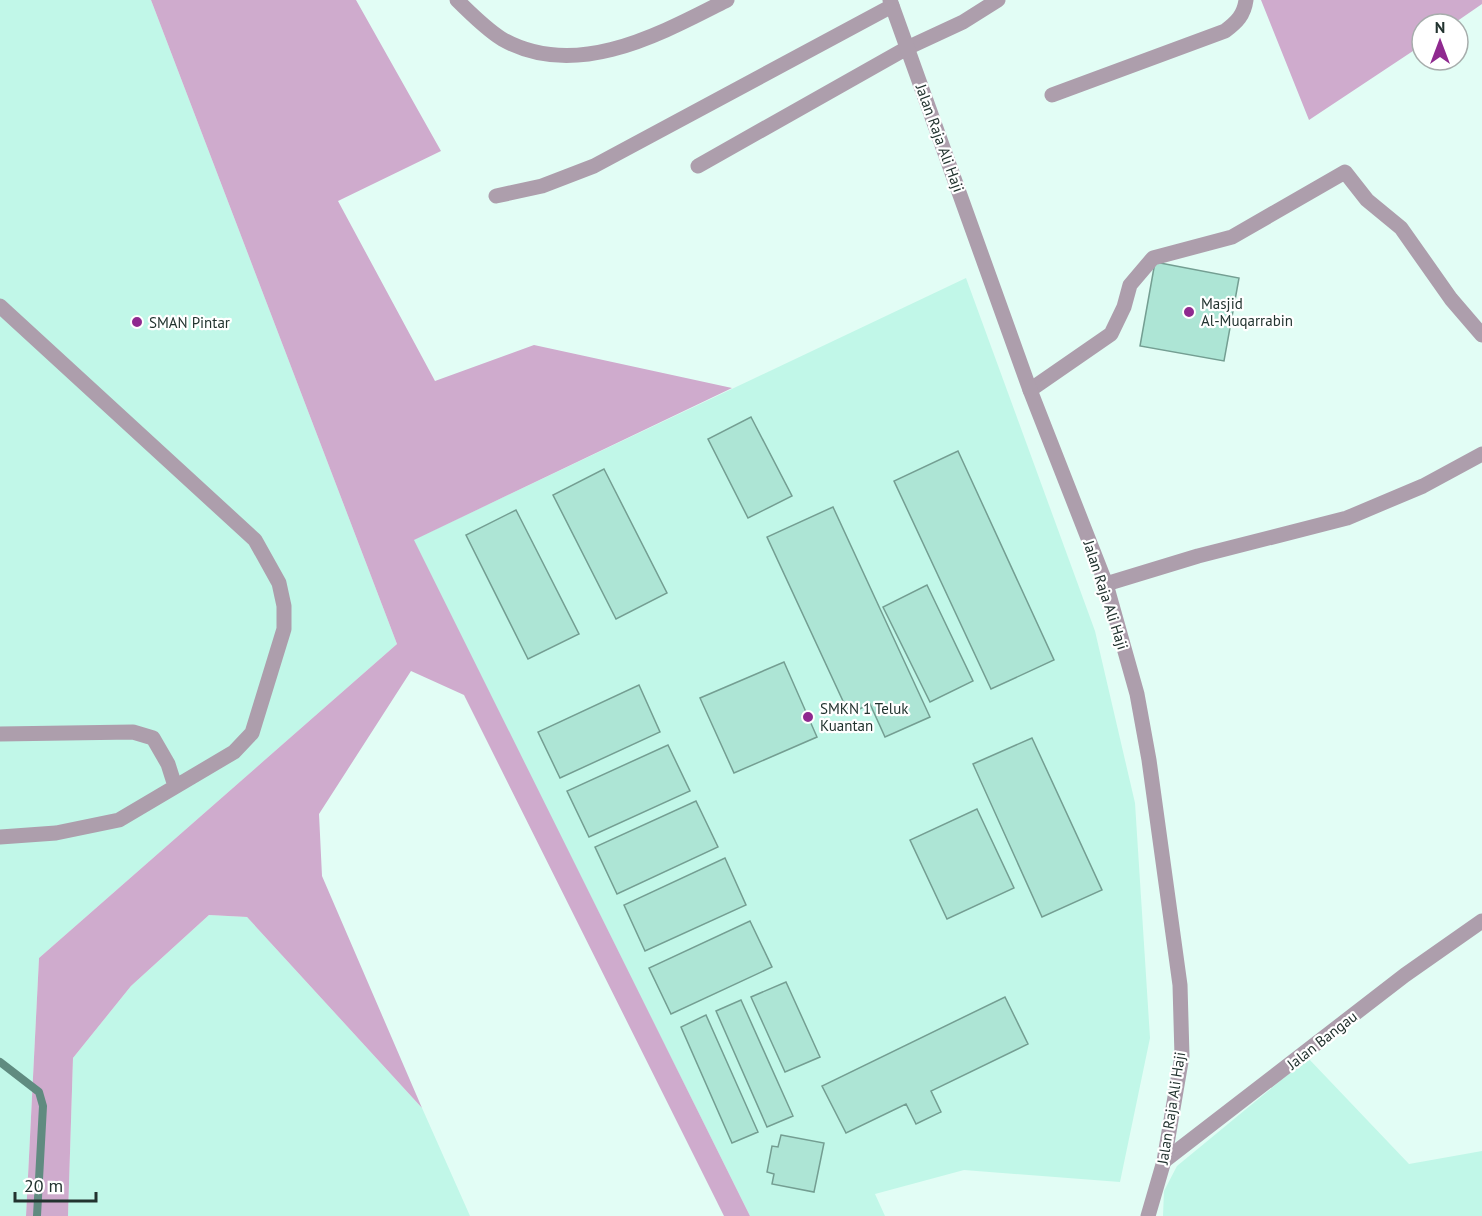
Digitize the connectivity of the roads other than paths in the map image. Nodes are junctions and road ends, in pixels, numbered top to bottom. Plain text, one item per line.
1 (457, 0) edge
2 (727, 0) edge
3 (998, 0) edge
4 (1246, 0) edge
5 (891, 3) edge
6 (907, 48) junction
7 (1052, 95) dead end
8 (698, 166) dead end
9 (496, 196) dead end
10 (0, 306) edge
11 (1482, 335) edge
12 (1030, 390) junction
13 (1482, 454) edge
14 (1106, 584) junction
15 (0, 734) edge
16 (175, 786) junction
17 (0, 837) edge
18 (1482, 921) edge
19 (1164, 1161) junction
20 (1148, 1216) edge

1 - 2 street
3 - 6 street
4 - 7 street
5 - 6 street, Jalan Raja Ali Haji
5 - 9 street
6 - 8 street
6 - 12 street, Jalan Raja Ali Haji
10 - 16 street
11 - 12 street
12 - 14 street, Jalan Raja Ali Haji
13 - 14 street
14 - 19 street, Jalan Raja Ali Haji
15 - 16 street
16 - 17 street
18 - 19 street, Jalan Bangau
19 - 20 street, Jalan Raja Ali Haji

